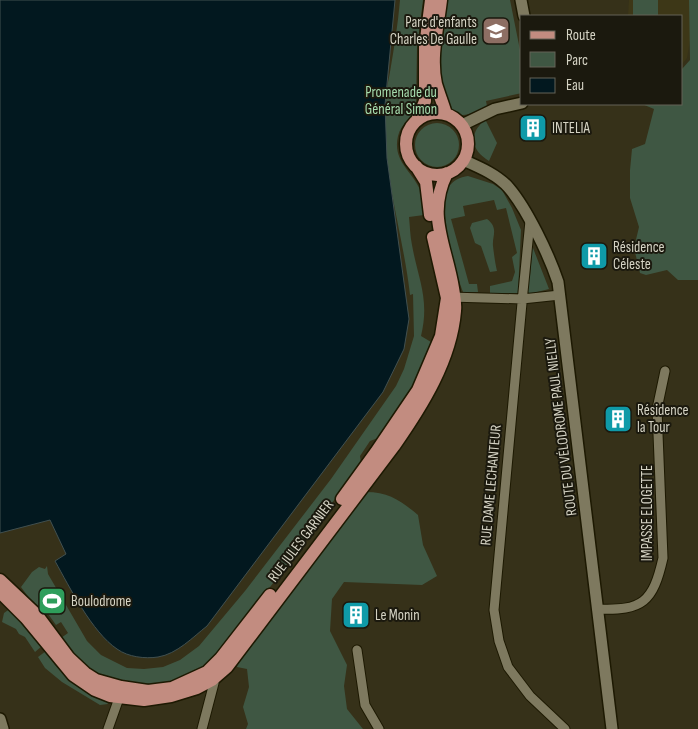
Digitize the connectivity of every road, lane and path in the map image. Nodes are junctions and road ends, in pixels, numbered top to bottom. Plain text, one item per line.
1 (431, 0) edge
2 (441, 0) edge
3 (521, 0) edge
4 (524, 15) edge
5 (520, 104) edge
6 (446, 114) junction
7 (417, 120) junction
8 (462, 125) junction
9 (463, 160) junction
10 (416, 166) junction
11 (447, 172) junction
12 (530, 221) junction
13 (560, 295) junction
14 (522, 299) junction
15 (449, 301) junction
16 (665, 371) dead end
17 (424, 378) junction
18 (420, 407) junction
19 (0, 580) edge
20 (0, 587) edge
21 (6, 597) edge
22 (597, 609) junction
23 (230, 647) junction
24 (357, 650) dead end
25 (213, 679) junction
26 (96, 680) junction
27 (182, 684) junction
28 (148, 691) junction
29 (118, 698) junction
30 (0, 719) edge
31 (3, 729) edge
32 (108, 729) edge
33 (202, 729) edge
34 (379, 729) edge
35 (565, 729) edge
36 (612, 729) edge

1 - 7 main road
2 - 6 main road
3 - 4 street
5 - 8 street
6 - 7 main road
6 - 8 main road
7 - 10 main road
8 - 9 main road
9 - 11 main road
9 - 12 street, ROUTE DU VÉLODROME PAUL NIELLY
10 - 11 main road
10 - 15 main road, RUE JULES GARNIER
11 - 15 main road, RUE JULES GARNIER
12 - 13 street, ROUTE DU VÉLODROME PAUL NIELLY
12 - 14 street, RUE DAME LECHANTEUR
13 - 14 street
13 - 22 street, ROUTE DU VÉLODROME PAUL NIELLY
14 - 15 street
14 - 35 street, RUE DAME LECHANTEUR
15 - 17 main road, RUE JULES GARNIER
15 - 18 main road, RUE JULES GARNIER
16 - 22 street, IMPASSE ELOGETTE
17 - 18 main road
17 - 23 main road, RUE JULES GARNIER
18 - 25 main road, RUE JULES GARNIER
19 - 21 main road, RUE JULES GARNIER
20 - 21 main road
21 - 26 main road, RUE JULES GARNIER
21 - 29 main road, RUE JULES GARNIER
22 - 36 street, ROUTE DU VÉLODROME PAUL NIELLY
23 - 25 street
23 - 27 main road, RUE JULES GARNIER
24 - 34 street
25 - 27 street
25 - 29 main road, RUE JULES GARNIER
25 - 33 street
26 - 28 main road, RUE JULES GARNIER
26 - 29 street
27 - 28 main road, RUE JULES GARNIER
28 - 29 street
29 - 32 street
30 - 31 street

